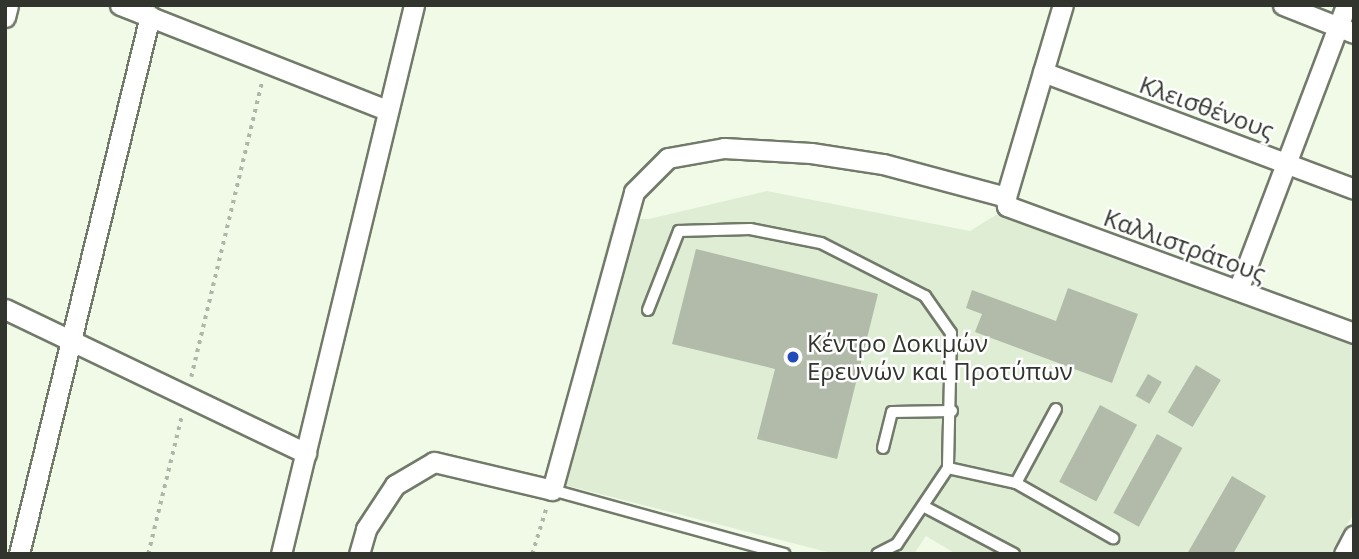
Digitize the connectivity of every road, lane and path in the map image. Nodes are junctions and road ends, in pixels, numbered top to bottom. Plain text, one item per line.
1 (8, 5) edge
2 (120, 5) edge
3 (414, 5) edge
4 (1063, 5) edge
5 (1283, 5) edge
6 (1346, 5) edge
7 (150, 16) junction
8 (5, 17) edge
9 (1346, 31) edge
10 (267, 59) junction
11 (1043, 72) junction
12 (387, 110) junction
13 (1289, 163) junction
14 (1354, 189) edge
15 (1006, 197) junction
16 (1238, 290) junction
17 (5, 309) edge
18 (648, 310) dead end
19 (1354, 333) edge
20 (69, 342) junction
21 (186, 398) junction
22 (1056, 409) dead end
23 (951, 411) junction
24 (883, 448) dead end
25 (306, 453) junction
26 (948, 468) junction
27 (1016, 483) junction
28 (552, 490) junction
29 (923, 506) junction
30 (1354, 535) edge
31 (1113, 538) dead end
32 (19, 554) edge
33 (148, 554) edge
34 (281, 554) edge
35 (359, 554) edge
36 (532, 554) edge
37 (784, 554) edge
38 (877, 554) edge
39 (1014, 554) edge
40 (1343, 554) edge

1 - 8 street
2 - 7 street
3 - 12 street
4 - 11 street
5 - 9 street
6 - 9 street
7 - 10 street
7 - 20 street
9 - 13 street
10 - 12 street
10 - 21 path
11 - 13 street, Κλεισθένους
11 - 15 street
12 - 25 street
13 - 14 street, Κλεισθένους
13 - 16 street
15 - 16 street, Καλλιστράτους
15 - 28 street
16 - 19 street, Καλλιστράτους
17 - 20 street
18 - 23 lane
20 - 21 street
20 - 32 street
21 - 25 street
21 - 33 path
22 - 27 lane
23 - 24 lane
23 - 26 lane
25 - 34 street
26 - 27 lane
26 - 29 lane
27 - 31 lane
28 - 35 street
28 - 36 path
28 - 37 lane
29 - 38 lane
29 - 39 lane
30 - 40 street

